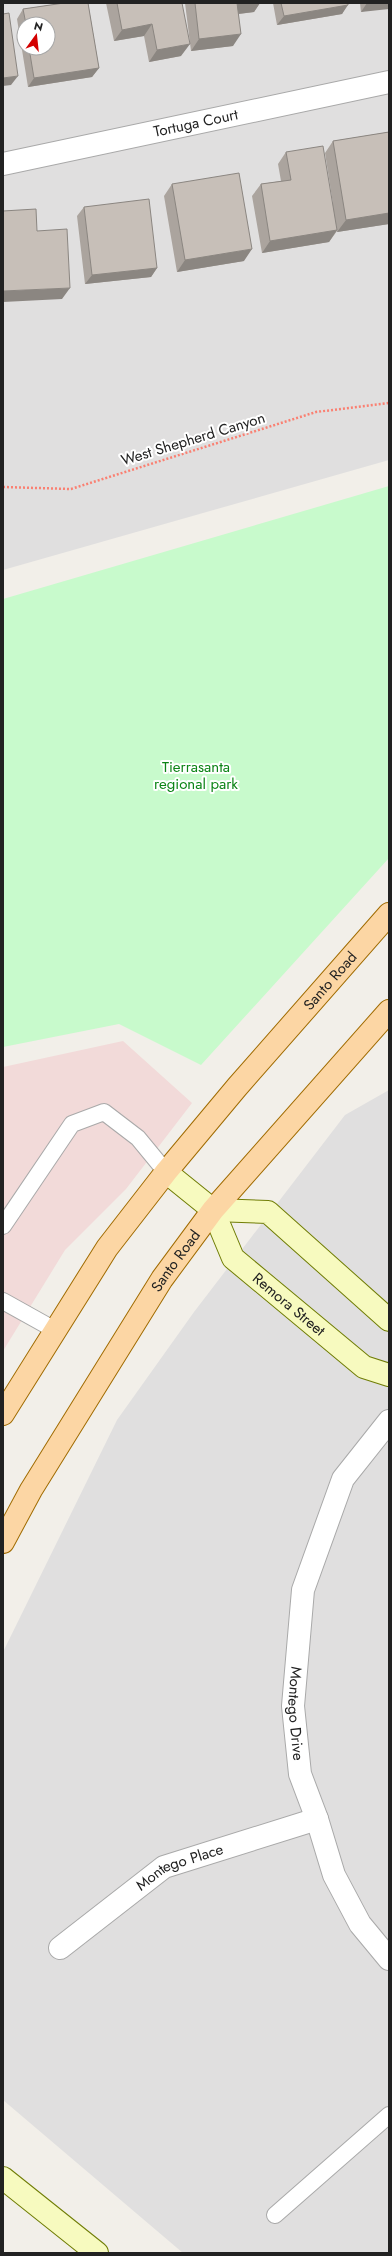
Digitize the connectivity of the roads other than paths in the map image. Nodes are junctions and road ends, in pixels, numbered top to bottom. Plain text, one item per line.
1 (389, 82) edge
2 (3, 164) edge
3 (389, 914) edge
4 (389, 1011) edge
5 (166, 1172) junction
6 (213, 1210) junction
7 (3, 1226) edge
8 (3, 1301) edge
9 (389, 1320) edge
10 (55, 1330) junction
11 (389, 1375) edge
12 (3, 1414) edge
13 (389, 1421) edge
14 (3, 1542) edge
15 (317, 1819) junction
16 (60, 1948) dead end
17 (389, 1959) edge
18 (389, 2115) edge
19 (3, 2178) edge
20 (275, 2215) dead end
21 (97, 2253) edge

1 - 2 street, Tortuga Court
3 - 5 main road, Santo Road
4 - 6 main road, Santo Road
5 - 6 street, Remora Street
5 - 7 lane
5 - 10 main road, Santo Road
6 - 9 street
6 - 11 street, Remora Street
6 - 14 main road, Santo Road
8 - 10 lane
10 - 12 main road, Santo Road
13 - 15 street, Montego Drive
15 - 16 street, Montego Place
15 - 17 street, Montego Drive
18 - 20 lane
19 - 21 street

